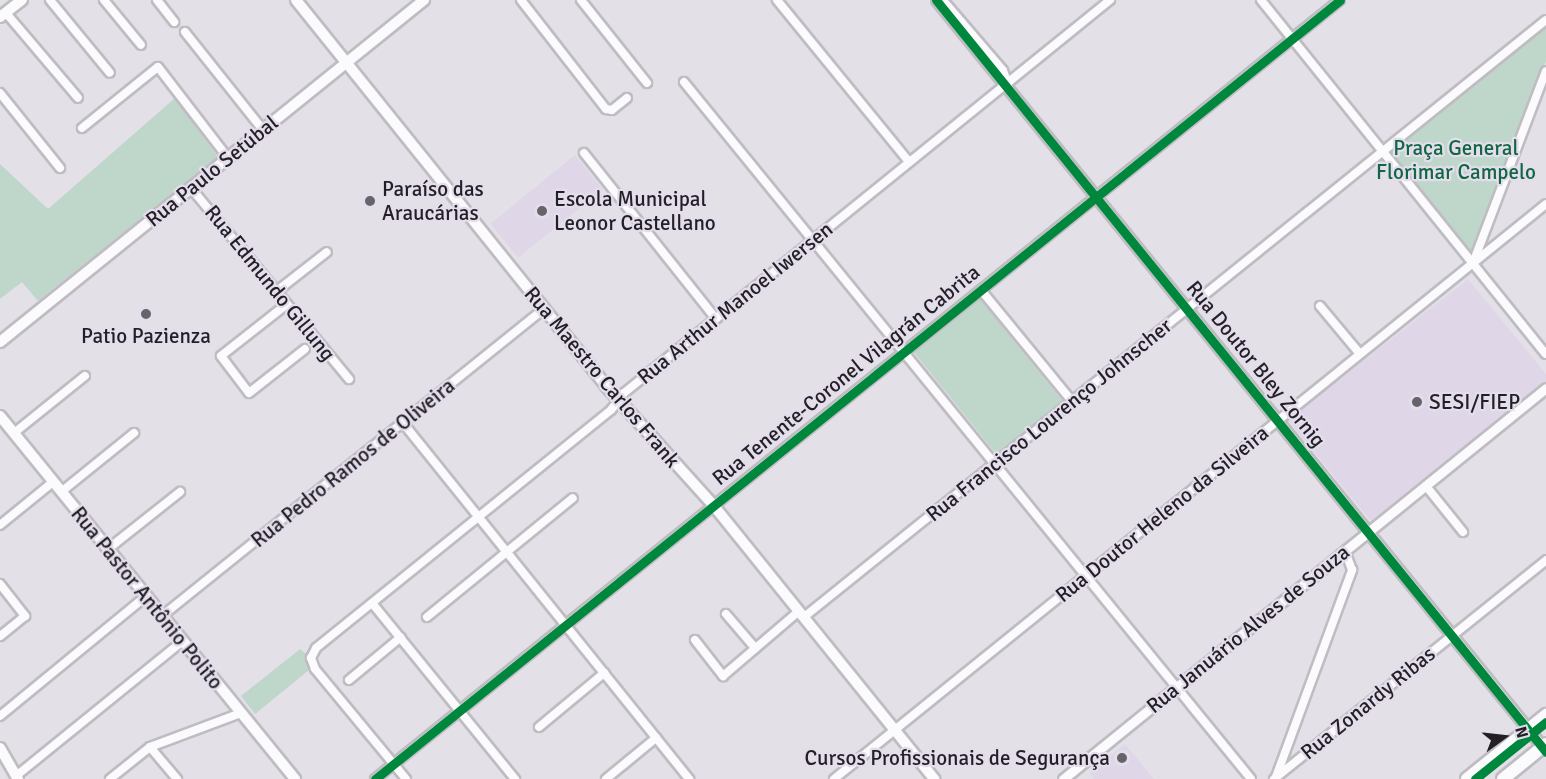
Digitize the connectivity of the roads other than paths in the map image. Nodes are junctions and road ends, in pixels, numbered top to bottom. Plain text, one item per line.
1 (22, 0) edge
2 (50, 0) edge
3 (104, 0) edge
4 (157, 0) edge
5 (296, 0) edge
6 (424, 0) edge
7 (521, 0) edge
8 (581, 0) edge
9 (777, 0) edge
10 (936, 0) edge
11 (942, 0) edge
12 (1110, 0) edge
13 (1261, 0) edge
14 (1340, 0) edge
15 (3, 15) edge
16 (1546, 20) edge
17 (174, 22) dead end
18 (185, 32) dead end
19 (1292, 39) junction
20 (141, 45) dead end
21 (346, 63) junction
22 (1546, 71) edge
23 (110, 73) dead end
24 (684, 82) dead end
25 (647, 83) dead end
26 (1006, 84) junction
27 (0, 93) edge
28 (78, 98) dead end
29 (627, 98) dead end
30 (82, 128) dead end
31 (263, 130) junction
32 (1383, 151) junction
33 (584, 153) dead end
34 (228, 158) junction
35 (909, 162) junction
36 (60, 168) dead end
37 (191, 188) junction
38 (1097, 196) junction
39 (1546, 204) edge
40 (813, 240) junction
41 (327, 252) dead end
42 (1473, 263) junction
43 (981, 290) junction
44 (277, 291) junction
45 (287, 303) junction
46 (1320, 306) dead end
47 (1188, 308) junction
48 (544, 309) junction
49 (716, 319) junction
50 (0, 342) edge
51 (304, 349) dead end
52 (904, 352) junction
53 (1360, 354) junction
54 (1546, 354) edge
55 (85, 376) dead end
56 (349, 379) dead end
57 (1546, 388) edge
58 (618, 401) junction
59 (1072, 401) junction
60 (0, 416) edge
61 (1278, 420) junction
62 (403, 423) junction
63 (14, 433) junction
64 (134, 434) dead end
65 (994, 464) junction
66 (53, 482) junction
67 (1425, 486) junction
68 (62, 492) junction
69 (180, 492) dead end
70 (573, 498) dead end
71 (714, 506) junction
72 (478, 517) junction
73 (0, 525) edge
74 (1463, 531) dead end
75 (1368, 532) junction
76 (108, 549) junction
77 (1345, 551) junction
78 (507, 552) junction
79 (1546, 560) edge
80 (1085, 576) junction
81 (0, 584) edge
82 (146, 596) junction
83 (372, 603) junction
84 (726, 614) dead end
85 (801, 614) junction
86 (162, 616) junction
87 (427, 617) dead end
88 (565, 625) junction
89 (0, 636) edge
90 (1452, 636) junction
91 (400, 638) junction
92 (695, 640) dead end
93 (183, 641) junction
94 (755, 648) junction
95 (604, 673) junction
96 (349, 680) dead end
97 (1176, 687) junction
98 (460, 711) junction
99 (241, 712) junction
100 (1546, 715) edge
101 (0, 716) edge
102 (539, 727) dead end
103 (1528, 729) junction
104 (895, 730) junction
105 (656, 738) junction
106 (150, 747) junction
107 (0, 748) edge
108 (1545, 748) edge
109 (394, 764) junction
110 (17, 778) edge
111 (110, 779) edge
112 (177, 779) edge
113 (295, 779) edge
114 (375, 779) edge
115 (406, 779) edge
116 (515, 779) edge
117 (606, 779) edge
118 (689, 779) edge
119 (834, 779) edge
120 (934, 779) edge
121 (1062, 779) edge
122 (1251, 779) edge
123 (1275, 779) edge
124 (1467, 779) edge
125 (1503, 779) edge

1 - 15 main road
2 - 23 street
3 - 20 street
4 - 17 street
5 - 21 main road, Rua Maestro Carlos Frank
6 - 21 main road, Rua Paulo Setúbal
7 - 29 street
8 - 25 street
9 - 35 street
10 - 26 street, Rua Doutor Bley Zornig
11 - 26 street, Rua Doutor Bley Zornig
12 - 26 street, Rua Arthur Manoel Iwersen
13 - 19 street
14 - 19 street, Rua Tenente-Coronel Vilagrán Cabrita
15 - 28 street
16 - 32 street, Rua Francisco Lourenço Johnscher
18 - 31 street
19 - 32 street
19 - 38 street, Rua Tenente-Coronel Vilagrán Cabrita
21 - 31 main road, Rua Paulo Setúbal
21 - 48 main road, Rua Maestro Carlos Frank
22 - 42 street
24 - 40 street
26 - 35 street, Rua Arthur Manoel Iwersen
26 - 38 street, Rua Doutor Bley Zornig
27 - 36 street
30 - 34 street
31 - 34 main road, Rua Paulo Setúbal
32 - 42 street
32 - 47 street, Rua Francisco Lourenço Johnscher
33 - 49 street
34 - 37 main road, Rua Paulo Setúbal
35 - 40 street, Rua Arthur Manoel Iwersen
37 - 44 street, Rua Edmundo Gillung
37 - 50 main road, Rua Paulo Setúbal
38 - 43 street, Rua Tenente-Coronel Vilagrán Cabrita
38 - 47 street, Rua Doutor Bley Zornig
39 - 42 street, Rua Doutor Heleno da Silveira
40 - 49 street, Rua Arthur Manoel Iwersen
40 - 52 street
41 - 44 street
42 - 53 street, Rua Doutor Heleno da Silveira
42 - 54 street
43 - 52 street, Rua Tenente-Coronel Vilagrán Cabrita
43 - 59 street
44 - 45 street, Rua Edmundo Gillung
45 - 51 street
45 - 56 street, Rua Edmundo Gillung
46 - 53 street
47 - 59 street, Rua Francisco Lourenço Johnscher
47 - 61 street, Rua Doutor Bley Zornig
48 - 58 main road, Rua Maestro Carlos Frank
48 - 62 street, Rua Pedro Ramos de Oliveira
49 - 58 street, Rua Arthur Manoel Iwersen
52 - 65 street
52 - 71 street, Rua Tenente-Coronel Vilagrán Cabrita
53 - 61 street, Rua Doutor Heleno da Silveira
55 - 63 street
57 - 67 street, Rua Januário Alves de Souza
58 - 71 main road, Rua Maestro Carlos Frank
58 - 72 street, Rua Arthur Manoel Iwersen
59 - 65 street, Rua Francisco Lourenço Johnscher
60 - 63 main road, Rua Pastor Antônio Polito
61 - 75 street, Rua Doutor Bley Zornig
61 - 80 street, Rua Doutor Heleno da Silveira
62 - 72 street
62 - 86 street, Rua Pedro Ramos de Oliveira
63 - 66 main road, Rua Pastor Antônio Polito
64 - 68 street
65 - 80 street
65 - 85 street, Rua Francisco Lourenço Johnscher
66 - 68 main road, Rua Pastor Antônio Polito
66 - 73 street
67 - 74 street
67 - 75 street, Rua Januário Alves de Souza
68 - 76 main road, Rua Pastor Antônio Polito
69 - 76 street
70 - 78 street
71 - 85 main road, Rua Maestro Carlos Frank
71 - 88 street, Rua Tenente-Coronel Vilagrán Cabrita
72 - 78 street
72 - 83 street, Rua Arthur Manoel Iwersen
75 - 77 street, Rua Januário Alves de Souza
75 - 90 street, Rua Doutor Bley Zornig
76 - 82 main road, Rua Pastor Antônio Polito
77 - 97 street, Rua Januário Alves de Souza
77 - 123 street
78 - 87 street
78 - 88 street
79 - 90 street, Rua Zonardy Ribas
80 - 97 street
80 - 104 street, Rua Doutor Heleno da Silveira
81 - 89 street
82 - 86 main road, Rua Pastor Antônio Polito
82 - 101 street
83 - 91 street
83 - 109 street, Rua Arthur Manoel Iwersen
84 - 94 street
85 - 94 street, Rua Francisco Lourenço Johnscher
85 - 104 main road, Rua Maestro Carlos Frank
86 - 93 main road, Rua Pastor Antônio Polito
88 - 95 street
88 - 98 street, Rua Tenente-Coronel Vilagrán Cabrita
90 - 103 street, Rua Doutor Bley Zornig
90 - 123 street, Rua Zonardy Ribas
91 - 96 street
91 - 98 street
92 - 94 street, Rua Francisco Lourenço Johnscher
93 - 99 main road, Rua Pastor Antônio Polito
93 - 110 street
95 - 102 street
95 - 105 street
97 - 121 street, Rua Januário Alves de Souza
97 - 122 street
98 - 109 street, Rua Tenente-Coronel Vilagrán Cabrita
98 - 116 street
99 - 106 street
99 - 113 main road, Rua Pastor Antônio Polito
100 - 103 main road
103 - 108 street, Rua Doutor Bley Zornig
103 - 124 main road
104 - 119 street, Rua Doutor Heleno da Silveira
104 - 120 main road, Rua Maestro Carlos Frank
105 - 117 street
105 - 118 street
106 - 111 street
106 - 112 street
107 - 110 main road
108 - 125 main road
109 - 114 street, Rua Tenente-Coronel Vilagrán Cabrita
109 - 115 street

